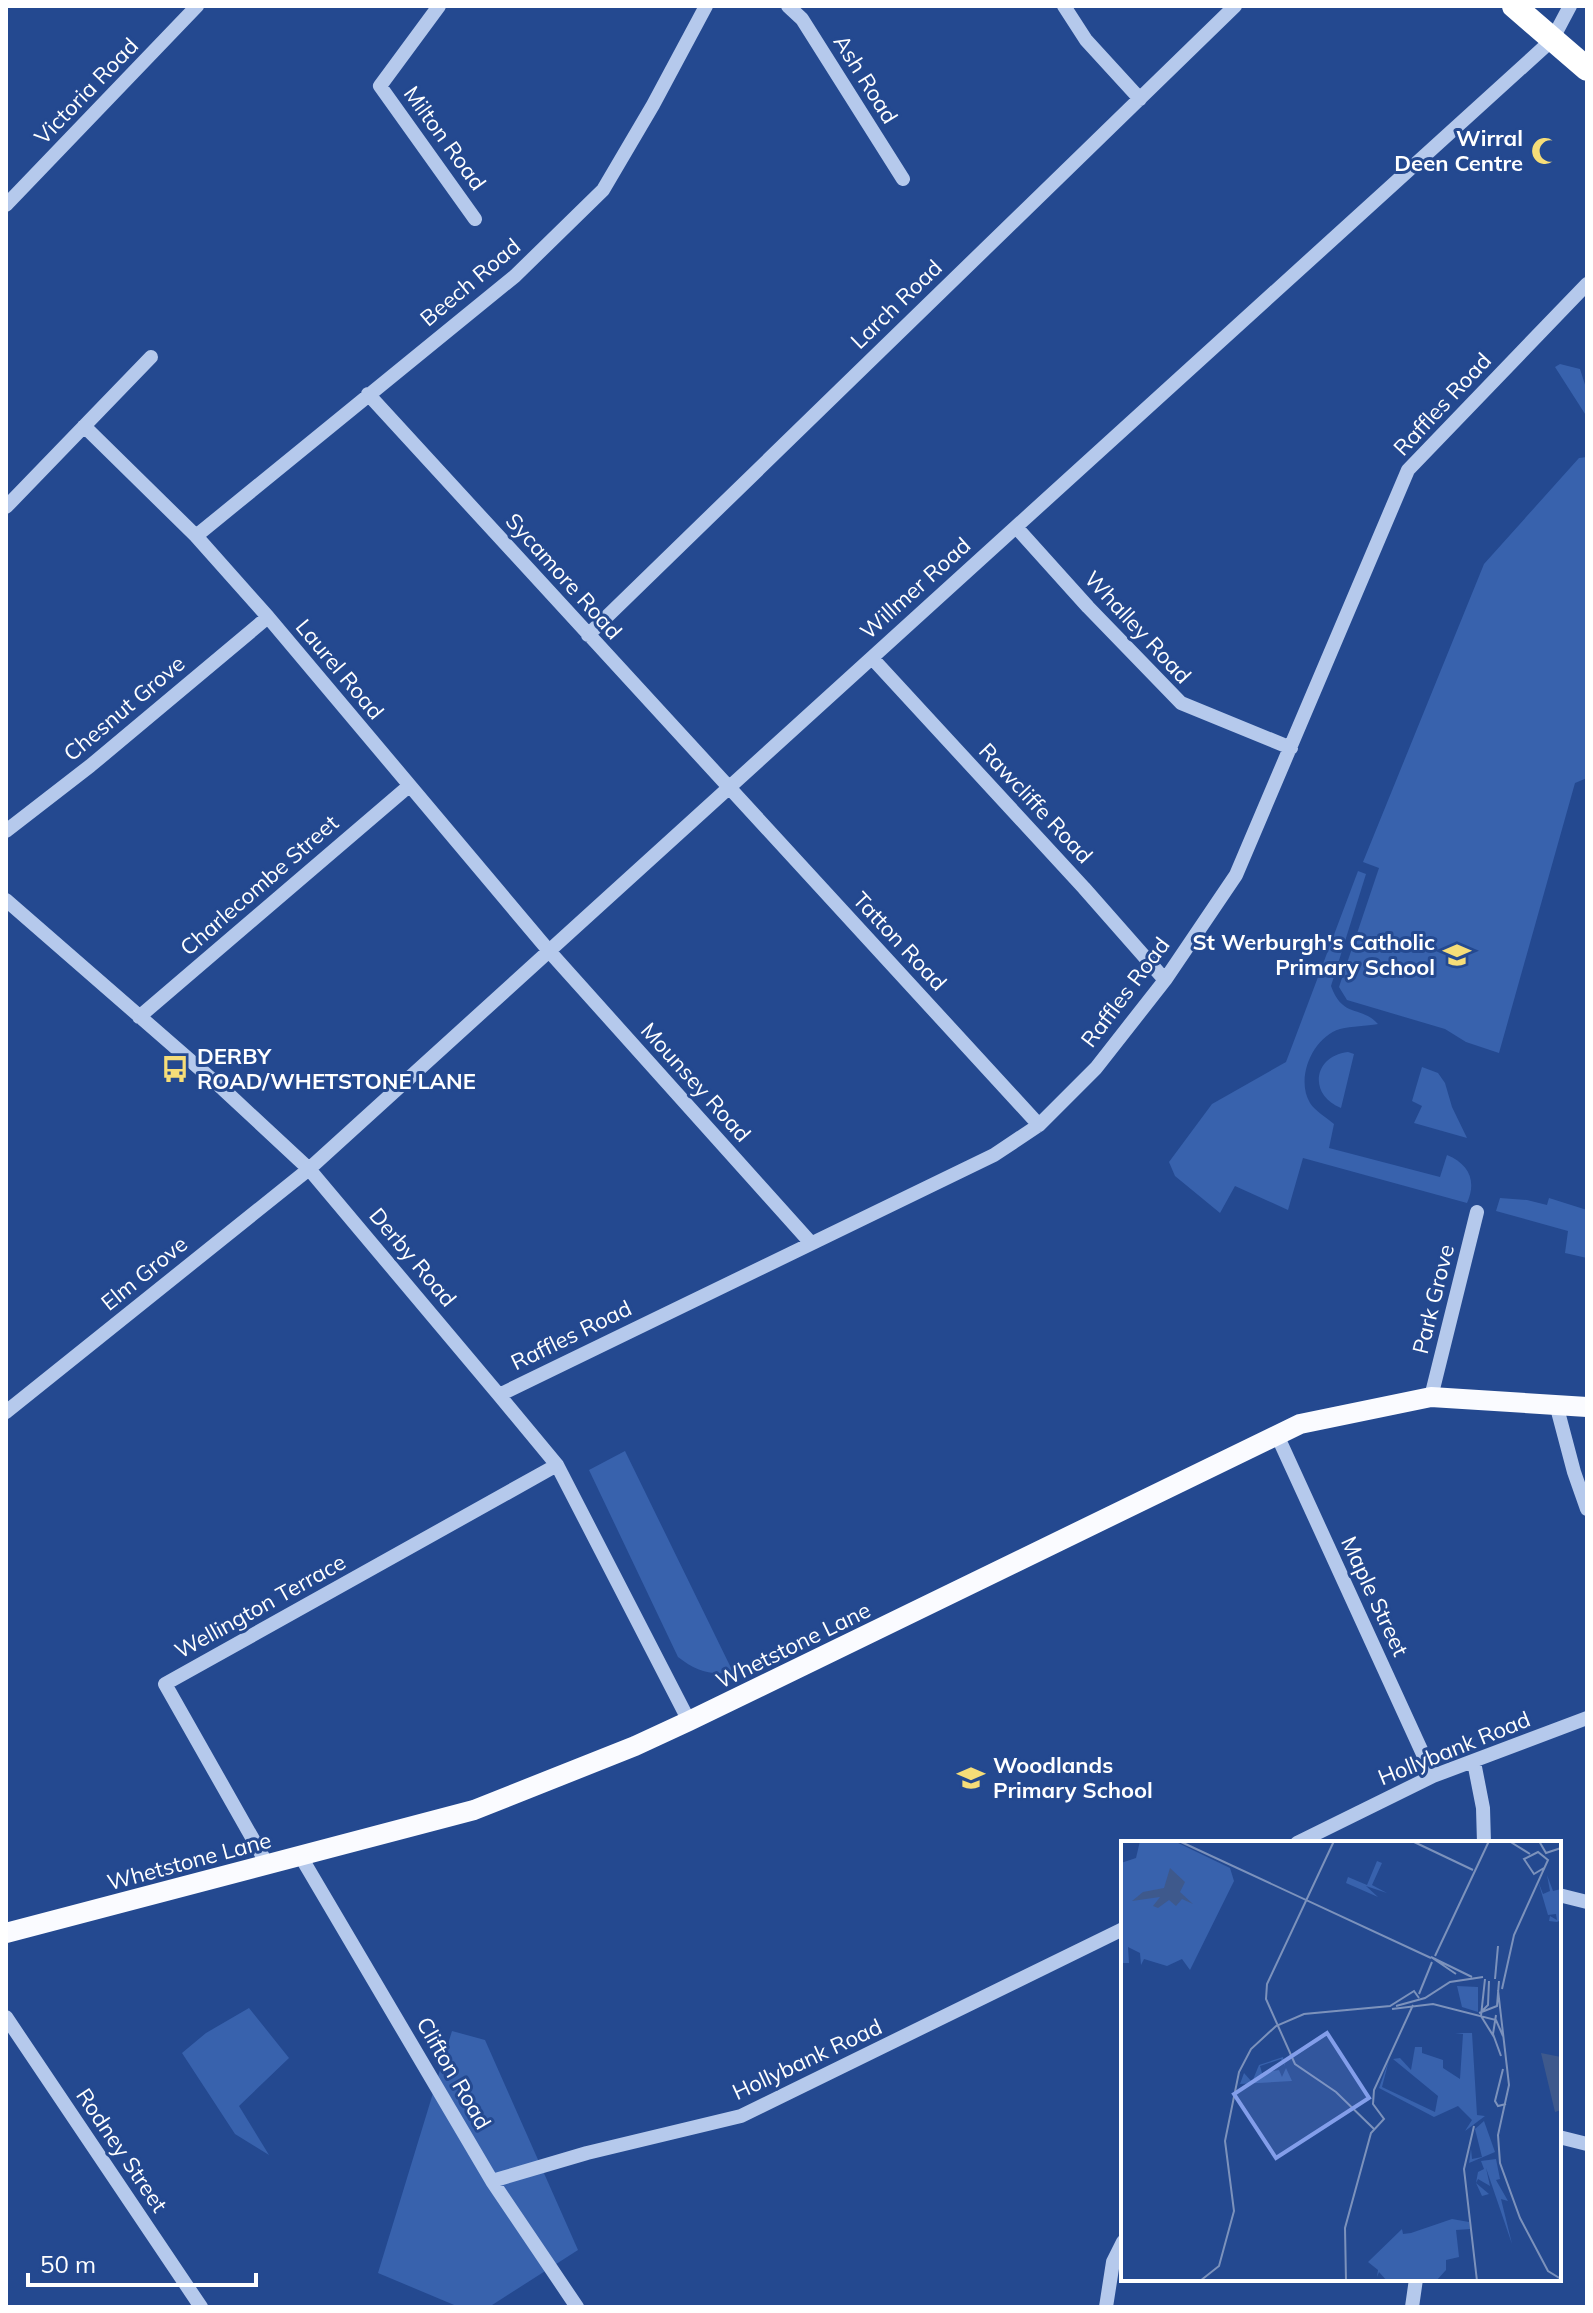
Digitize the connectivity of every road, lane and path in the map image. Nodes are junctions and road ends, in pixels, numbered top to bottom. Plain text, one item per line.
1 (197, 6) edge
2 (439, 6) edge
3 (706, 6) edge
4 (788, 6) edge
5 (1064, 6) edge
6 (1235, 6) edge
7 (1514, 6) edge
8 (1570, 6) edge
9 (1552, 40) junction
10 (1587, 69) edge
11 (1140, 99) junction
12 (903, 179) dead end
13 (6, 205) edge
14 (475, 219) dead end
15 (1587, 284) edge
16 (151, 357) dead end
17 (368, 394) junction
18 (84, 426) junction
19 (6, 507) edge
20 (1016, 527) junction
21 (196, 536) junction
22 (268, 617) junction
23 (588, 635) junction
24 (872, 658) junction
25 (1291, 748) junction
26 (409, 786) junction
27 (729, 787) junction
28 (6, 831) edge
29 (6, 900) edge
30 (549, 951) junction
31 (1165, 980) junction
32 (139, 1017) junction
33 (1039, 1125) junction
34 (309, 1169) junction
35 (1477, 1212) dead end
36 (810, 1242) junction
37 (499, 1395) junction
38 (1431, 1397) junction
39 (1556, 1404) junction
40 (1587, 1407) edge
41 (6, 1412) edge
42 (1277, 1435) junction
43 (557, 1465) junction
44 (1587, 1509) edge
45 (1587, 1718) edge
46 (689, 1721) junction
47 (1474, 1762) junction
48 (1433, 1776) junction
49 (1301, 1841) edge
50 (1484, 1841) edge
51 (301, 1857) junction
52 (267, 1864) junction
53 (1561, 1896) edge
54 (1587, 1902) edge
55 (1121, 1930) edge
56 (6, 1933) edge
57 (6, 2017) edge
58 (1561, 2138) edge
59 (1587, 2144) edge
60 (492, 2181) junction
61 (1121, 2246) edge
62 (1416, 2281) edge
63 (201, 2307) edge
64 (577, 2307) edge
65 (1106, 2307) edge
66 (1412, 2307) edge

1 - 13 street, Victoria Road
2 - 14 street, Milton Road
3 - 17 street, Beech Road
4 - 12 street, Ash Road
5 - 11 street
6 - 11 street, Larch Road
7 - 9 highway
8 - 9 street, Willmer Road
9 - 10 highway
9 - 20 street, Willmer Road
11 - 23 street, Larch Road
15 - 25 street, Raffles Road
16 - 18 street
17 - 21 street, Beech Road
17 - 23 street, Sycamore Road
18 - 19 street
18 - 21 street, Laurel Road
20 - 24 street, Willmer Road
20 - 25 street, Whalley Road
21 - 22 street, Laurel Road
22 - 26 street, Laurel Road
22 - 28 street, Chesnut Grove
23 - 27 street, Sycamore Road
24 - 27 street, Willmer Road
24 - 31 street, Rawcliffe Road
25 - 31 street, Raffles Road
26 - 30 street, Laurel Road
26 - 32 street, Charlecombe Street
27 - 30 street, Willmer Road
27 - 33 street, Tatton Road
29 - 32 street, Derby Road
30 - 34 street, Willmer Road
30 - 36 street, Mounsey Road
31 - 33 street, Raffles Road
32 - 34 street, Derby Road
33 - 36 street, Raffles Road
34 - 37 street, Derby Road
34 - 41 street, Elm Grove
35 - 38 street, Park Grove
36 - 37 street, Raffles Road
37 - 43 street, Derby Road
38 - 39 main road, Whetstone Lane
38 - 42 main road, Whetstone Lane
39 - 40 main road, Whetstone Lane
39 - 44 street
42 - 46 main road, Whetstone Lane
42 - 48 street, Maple Street
43 - 46 street, Derby Road
43 - 52 street, Wellington Terrace
45 - 47 street, Hollybank Road
46 - 51 main road, Whetstone Lane
47 - 48 street, Hollybank Road
47 - 50 street
48 - 49 street, Hollybank Road
51 - 52 main road, Whetstone Lane
51 - 60 street, Clifton Road
52 - 56 main road, Whetstone Lane
53 - 54 street
55 - 60 street, Hollybank Road
57 - 63 street, Rodney Street
58 - 59 street
60 - 64 street, Clifton Road
61 - 65 street
62 - 66 street

